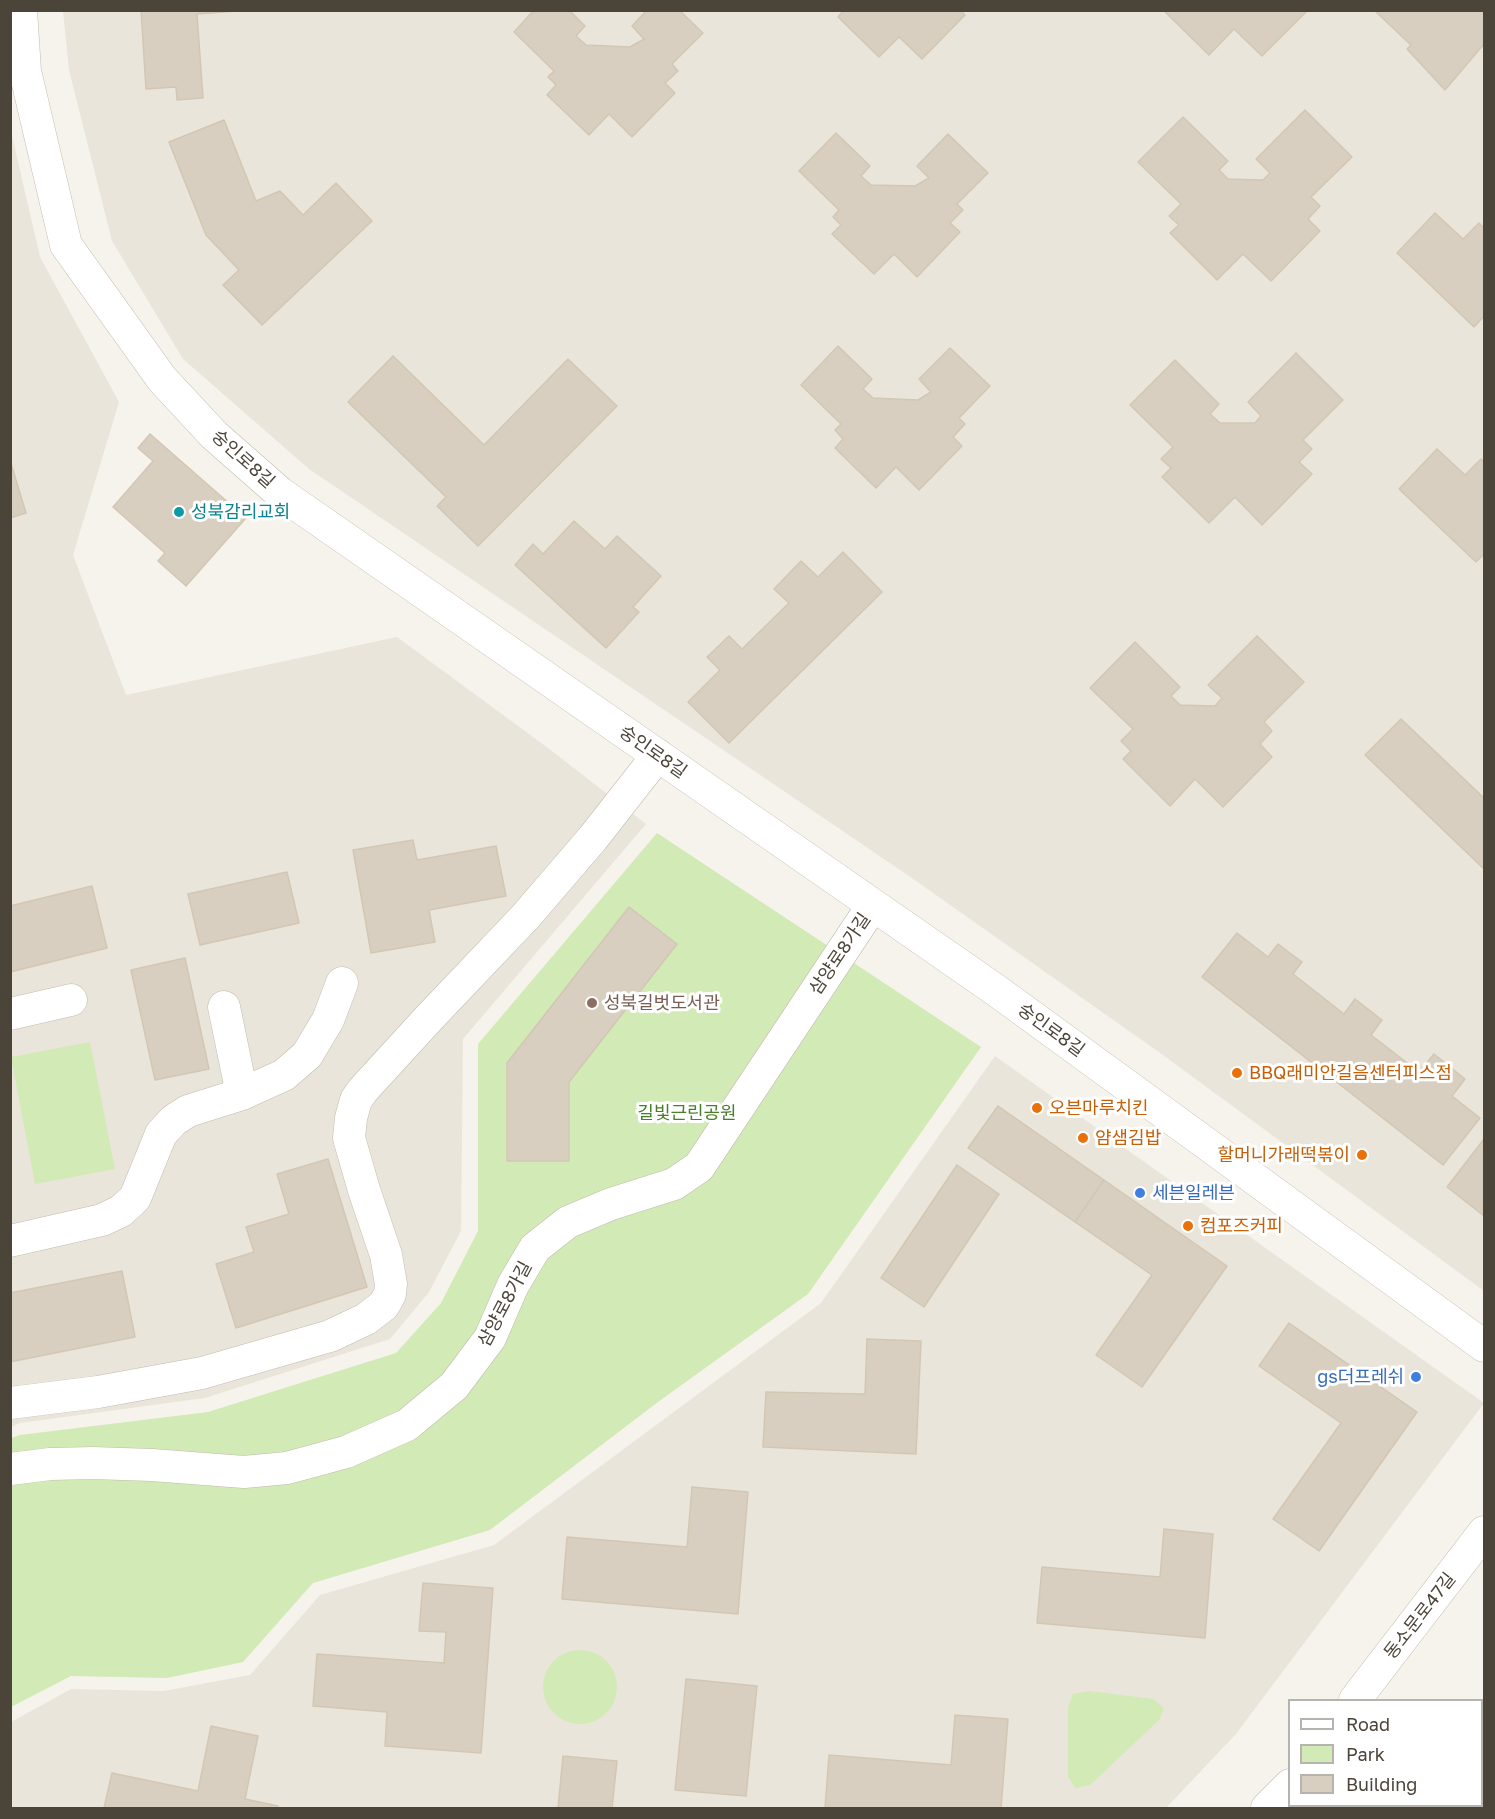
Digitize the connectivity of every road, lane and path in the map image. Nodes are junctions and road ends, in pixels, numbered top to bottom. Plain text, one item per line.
1 (21, 10) edge
2 (658, 755) junction
3 (873, 905) junction
4 (342, 983) dead end
5 (71, 1000) dead end
6 (224, 1007) dead end
7 (10, 1014) edge
8 (242, 1094) junction
9 (10, 1241) edge
10 (1485, 1346) edge
11 (10, 1403) edge
12 (10, 1468) edge
13 (1485, 1532) edge
14 (1357, 1699) edge
15 (1288, 1787) edge
16 (1267, 1809) edge

1 - 2 street, 숭인로8길
2 - 3 street, 숭인로8길
2 - 11 street
3 - 10 street, 숭인로8길
3 - 12 street, 삼양로8가길
4 - 8 street
5 - 7 street
6 - 8 street
8 - 9 street
13 - 14 street, 동소문로47길
15 - 16 street

